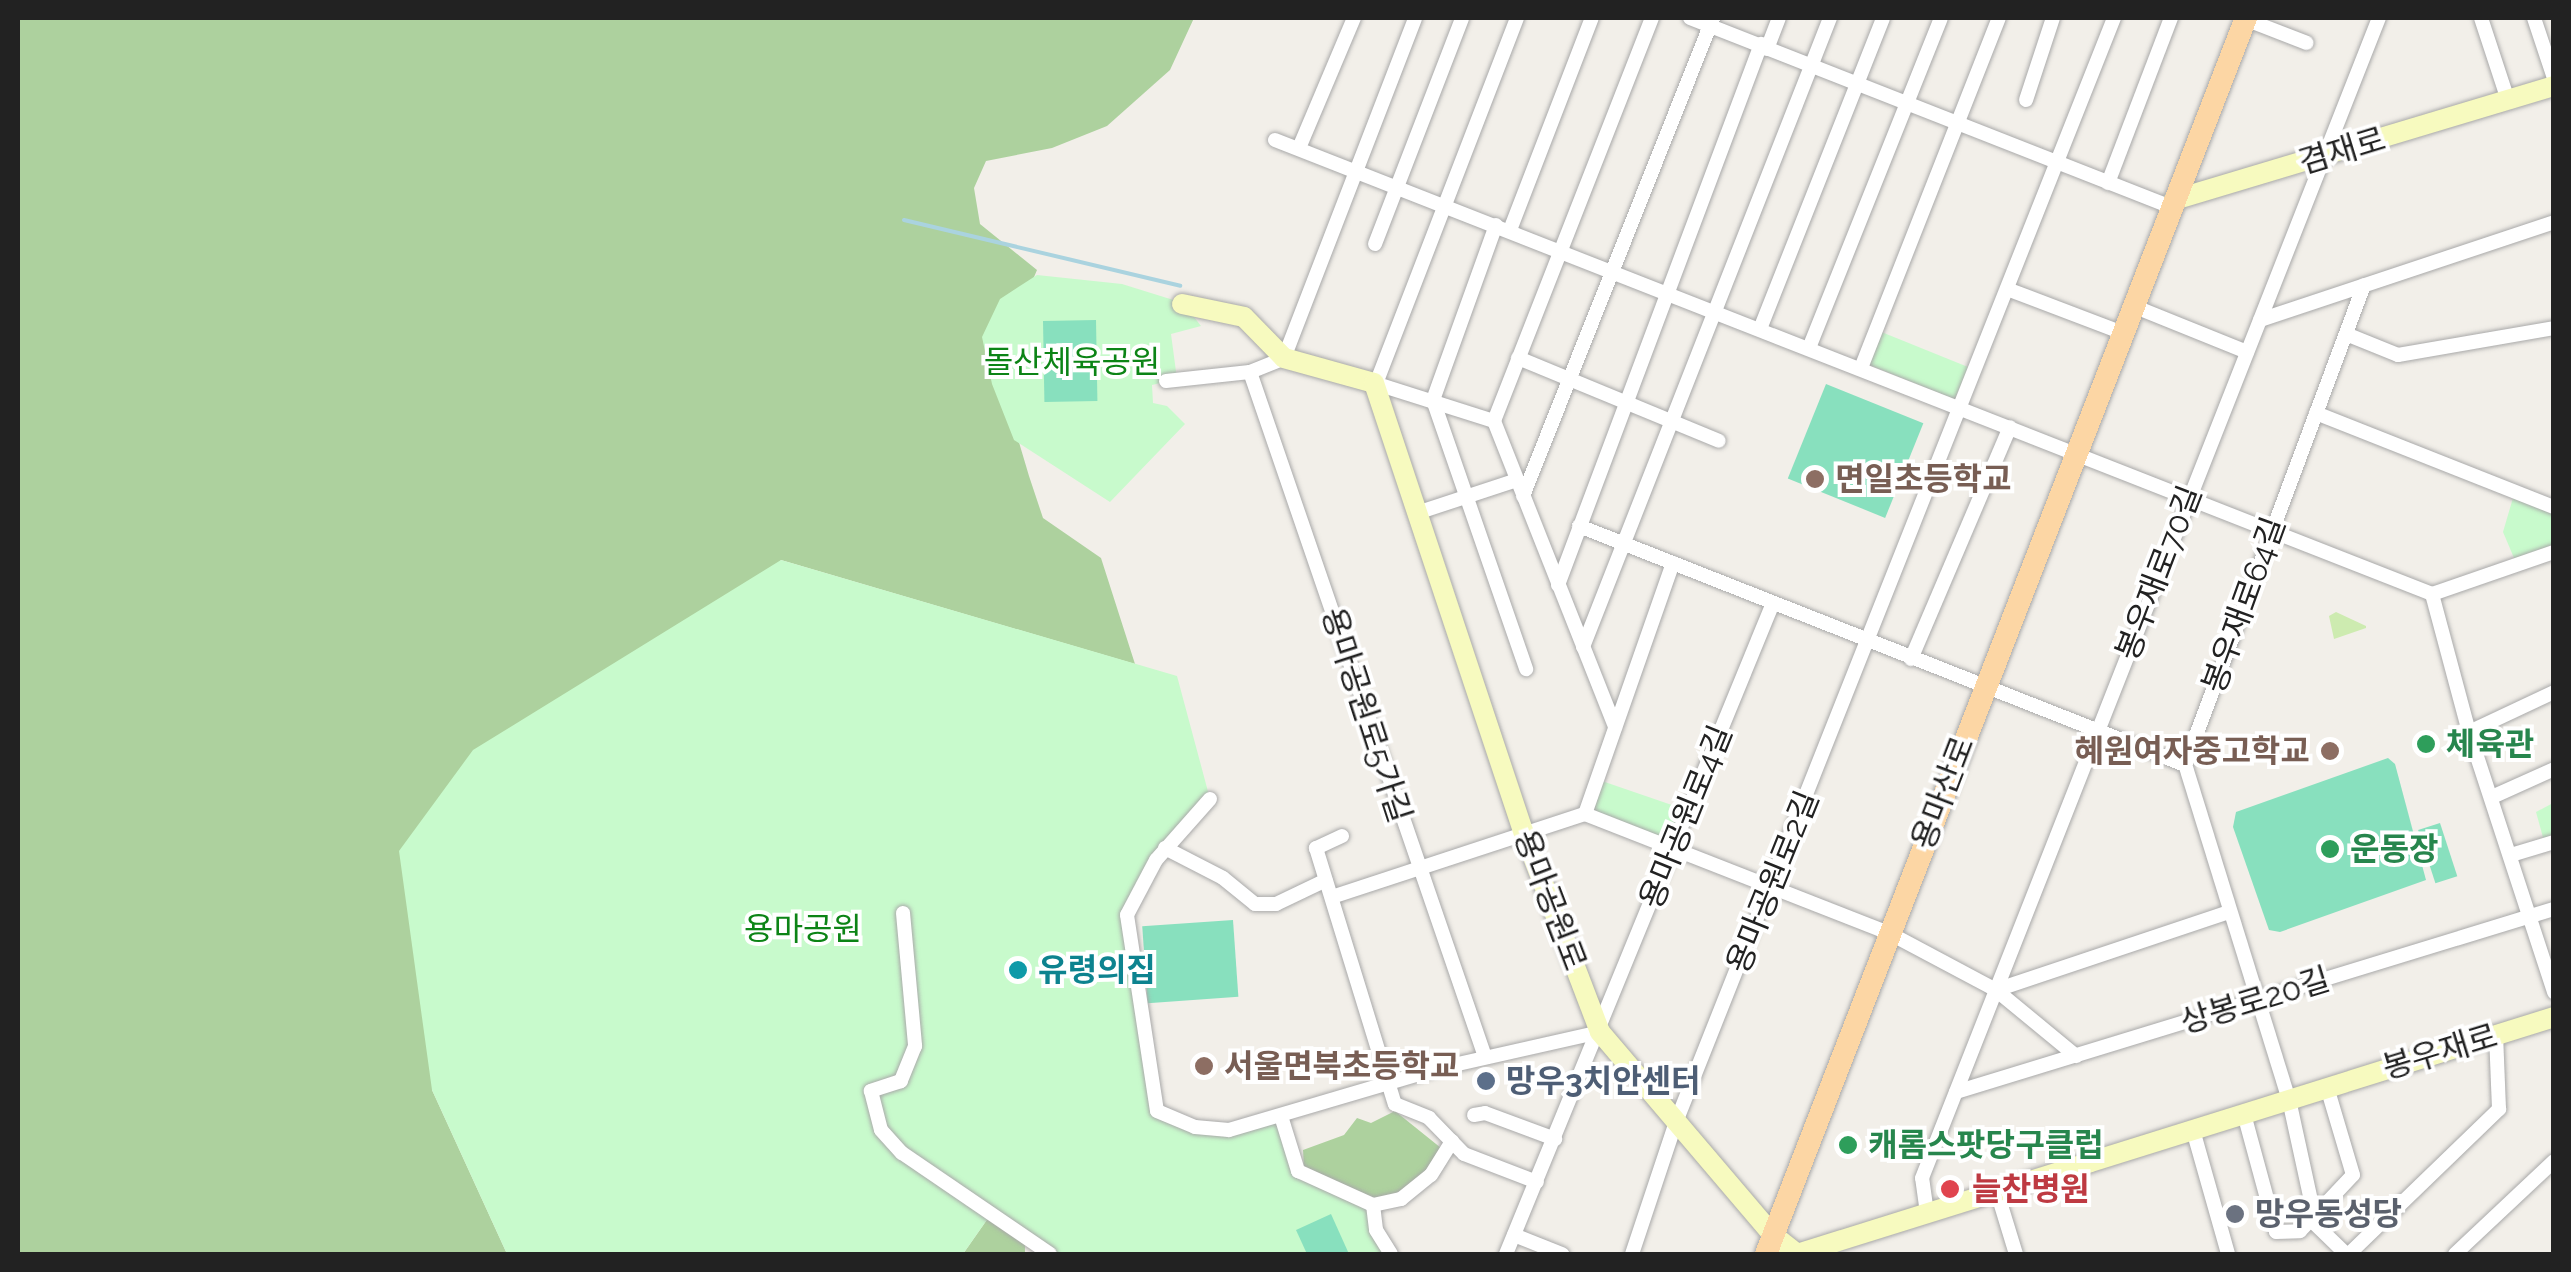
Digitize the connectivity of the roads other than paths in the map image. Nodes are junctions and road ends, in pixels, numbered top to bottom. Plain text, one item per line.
1 (1354, 18) edge
2 (1416, 18) edge
3 (1462, 18) edge
4 (1517, 18) edge
5 (1592, 18) edge
6 (1652, 18) edge
7 (1690, 18) edge
8 (1779, 18) edge
9 (1830, 18) edge
10 (1883, 18) edge
11 (1941, 18) edge
12 (1999, 18) edge
13 (2052, 18) edge
14 (2114, 18) edge
15 (2171, 18) edge
16 (2245, 18) edge
17 (2378, 18) edge
18 (2481, 18) edge
19 (2534, 18) edge
20 (1712, 22) edge
21 (2307, 43) dead end
22 (1763, 46) junction
23 (1811, 66) junction
24 (2554, 78) edge
25 (1856, 82) junction
26 (2554, 86) edge
27 (2026, 100) dead end
28 (2508, 100) junction
29 (1908, 103) junction
30 (1958, 122) junction
31 (1275, 140) dead end
32 (1299, 148) junction
33 (2324, 158) junction
34 (2060, 160) junction
35 (1354, 174) junction
36 (2108, 182) junction
37 (1398, 188) junction
38 (2173, 203) junction
39 (1442, 204) junction
40 (2554, 222) edge
41 (1503, 228) junction
42 (1375, 244) dead end
43 (1558, 251) junction
44 (1612, 271) junction
45 (2364, 285) junction
46 (2007, 289) junction
47 (1665, 292) junction
48 (1182, 304) dead end
49 (2133, 306) junction
50 (1712, 310) junction
51 (2260, 320) junction
52 (2554, 328) edge
53 (1760, 329) junction
54 (2123, 333) junction
55 (2346, 334) junction
56 (1808, 348) junction
57 (2247, 352) junction
58 (1284, 358) junction
59 (1518, 358) junction
60 (1861, 368) junction
61 (1250, 372) junction
62 (1166, 381) dead end
63 (1572, 381) junction
64 (1376, 382) junction
65 (1433, 400) junction
66 (1622, 401) junction
67 (1958, 406) junction
68 (2316, 413) junction
69 (1494, 420) junction
70 (1671, 422) junction
71 (2010, 427) junction
72 (1719, 441) dead end
73 (2076, 455) junction
74 (1517, 480) junction
75 (1523, 496) junction
76 (2188, 496) junction
77 (1466, 497) junction
78 (2554, 507) edge
79 (1420, 512) junction
80 (1578, 526) junction
81 (2272, 530) junction
82 (1623, 544) junction
83 (2554, 552) edge
84 (1672, 563) junction
85 (1558, 585) junction
86 (2432, 594) junction
87 (1773, 603) junction
88 (1867, 642) junction
89 (1582, 647) junction
90 (1911, 660) junction
91 (1526, 668) dead end
92 (1984, 690) junction
93 (2554, 692) edge
94 (1615, 727) junction
95 (2468, 732) junction
96 (2096, 734) junction
97 (2185, 765) junction
98 (2554, 770) edge
99 (2492, 798) junction
100 (1210, 799) dead end
101 (1585, 814) junction
102 (1524, 833) junction
103 (1342, 836) dead end
104 (2554, 842) edge
105 (1164, 848) junction
106 (1675, 848) junction
107 (2510, 856) junction
108 (1416, 869) junction
109 (1326, 880) junction
110 (1772, 886) junction
111 (1332, 898) junction
112 (2554, 909) edge
113 (904, 912) dead end
114 (2229, 912) junction
115 (2529, 917) junction
116 (1889, 933) junction
117 (1996, 990) junction
118 (2554, 992) edge
119 (2256, 1001) junction
120 (2554, 1017) edge
121 (1600, 1032) junction
122 (2496, 1035) junction
123 (2076, 1056) junction
124 (1485, 1057) junction
125 (1390, 1081) junction
126 (2327, 1087) junction
127 (1956, 1092) junction
128 (2289, 1100) junction
129 (2244, 1114) junction
130 (1474, 1115) dead end
131 (1281, 1116) junction
132 (1676, 1122) junction
133 (2192, 1130) junction
134 (1452, 1140) junction
135 (1555, 1140) junction
136 (2554, 1161) edge
137 (1537, 1182) junction
138 (1996, 1192) junction
139 (1373, 1205) junction
140 (1927, 1213) junction
141 (2313, 1220) junction
142 (1514, 1235) junction
143 (1770, 1245) edge
144 (1050, 1254) edge
145 (1390, 1254) edge
146 (1506, 1254) edge
147 (1562, 1254) edge
148 (1632, 1254) edge
149 (1797, 1254) edge
150 (2016, 1254) edge
151 (2228, 1254) edge
152 (2348, 1254) edge
153 (2455, 1254) edge

1 - 32 street
2 - 35 street
3 - 37 street
4 - 39 street
5 - 41 street
6 - 43 street
7 - 20 street
8 - 22 street
9 - 23 street
10 - 25 street
11 - 29 street
12 - 30 street
13 - 27 street
14 - 34 street, 용마공원로2길
15 - 36 street
16 - 21 street, 용마산로
16 - 38 main road, 용마산로
17 - 33 street, 봉우재로70길
18 - 28 street
19 - 24 street
20 - 22 street
20 - 44 street
22 - 23 street
22 - 47 street
23 - 25 street
23 - 50 street
25 - 29 street
25 - 53 street
26 - 28 street, 겸재로
28 - 33 street, 겸재로
29 - 30 street
29 - 56 street
30 - 34 street
30 - 60 street
31 - 32 street
32 - 35 street
33 - 38 street, 겸재로
33 - 51 street, 봉우재로70길
34 - 36 street
34 - 46 street, 용마공원로2길
35 - 37 street
35 - 58 street
36 - 38 street
37 - 39 street
37 - 42 street
38 - 49 main road, 용마산로
39 - 41 street
39 - 64 street
40 - 45 street
41 - 43 street
41 - 65 street
43 - 44 street
43 - 59 street
44 - 47 street
44 - 63 street
45 - 51 street
45 - 55 street, 봉우재로64길
46 - 54 street
46 - 67 street, 용마공원로2길
47 - 50 street
47 - 66 street
48 - 58 street
49 - 54 main road, 용마산로
49 - 57 street
50 - 53 street
50 - 70 street
51 - 57 street, 봉우재로70길
52 - 55 street
53 - 56 street
54 - 73 main road, 용마산로
55 - 68 street, 봉우재로64길
56 - 60 street
57 - 76 street, 봉우재로70길
58 - 61 street
58 - 64 street
59 - 63 street
59 - 69 street
60 - 67 street
61 - 62 street
61 - 108 street, 용마공원로5가길
63 - 66 street
63 - 75 street
64 - 65 street
64 - 79 street, 용마공원로
65 - 69 street
65 - 77 street
66 - 70 street
66 - 80 street
67 - 71 street
67 - 88 street, 용마공원로2길
68 - 78 street
68 - 81 street, 봉우재로64길
69 - 74 street
70 - 72 street
70 - 82 street
71 - 73 street
71 - 90 street
73 - 76 street
73 - 92 main road, 용마산로
74 - 75 street
74 - 77 street
75 - 85 street
76 - 81 street
76 - 96 street, 봉우재로70길
77 - 79 street
77 - 91 street
79 - 102 street, 용마공원로
80 - 82 street
80 - 85 street
81 - 86 street
81 - 97 street, 봉우재로64길
82 - 84 street
82 - 89 street
83 - 86 street
84 - 87 street
84 - 94 street
85 - 89 street
86 - 95 street
87 - 88 street
87 - 106 street, 용마공원로4길
88 - 90 street
88 - 110 street, 용마공원로2길
89 - 94 street
90 - 92 street
92 - 96 street
92 - 116 main road, 용마산로
93 - 95 street
94 - 101 street
95 - 99 street
96 - 97 street
96 - 117 street, 봉우재로70길
97 - 114 street
98 - 99 street
99 - 107 street
100 - 105 street
101 - 102 street
101 - 106 street
102 - 108 street
102 - 121 street, 용마공원로
103 - 109 street
104 - 107 street
105 - 109 street
105 - 131 street
106 - 110 street
106 - 121 street, 용마공원로4길
107 - 115 street
108 - 111 street
108 - 124 street, 용마공원로5가길
109 - 111 street
110 - 116 street
110 - 132 street, 용마공원로2길
111 - 125 street
112 - 115 street, 상봉로20길
113 - 144 street
114 - 117 street
114 - 119 street
115 - 118 street
115 - 119 street, 상봉로20길
116 - 117 street
116 - 143 main road, 용마산로
117 - 123 street
117 - 127 street, 봉우재로70길
119 - 123 street, 상봉로20길
119 - 128 street
120 - 122 street, 봉우재로
121 - 124 street
121 - 132 street, 용마공원로
121 - 135 street, 용마공원로4길
122 - 126 street, 봉우재로
122 - 152 street
123 - 127 street, 상봉로20길
124 - 125 street
125 - 131 street
125 - 134 street
126 - 128 street, 봉우재로
126 - 141 street
127 - 140 street, 봉우재로70길
128 - 129 street, 봉우재로
128 - 141 street
129 - 133 street, 봉우재로
129 - 141 street
130 - 135 street
131 - 139 street
132 - 143 street, 용마공원로
132 - 148 street, 용마공원로2길
133 - 138 street, 봉우재로
133 - 151 street
134 - 137 street
134 - 139 street
135 - 137 street, 용마공원로4길
136 - 153 street
137 - 142 street, 용마공원로4길
138 - 140 street, 봉우재로
138 - 150 street
139 - 145 street
140 - 149 street, 봉우재로
141 - 152 street
142 - 146 street, 용마공원로4길
142 - 147 street
143 - 149 street, 봉우재로

